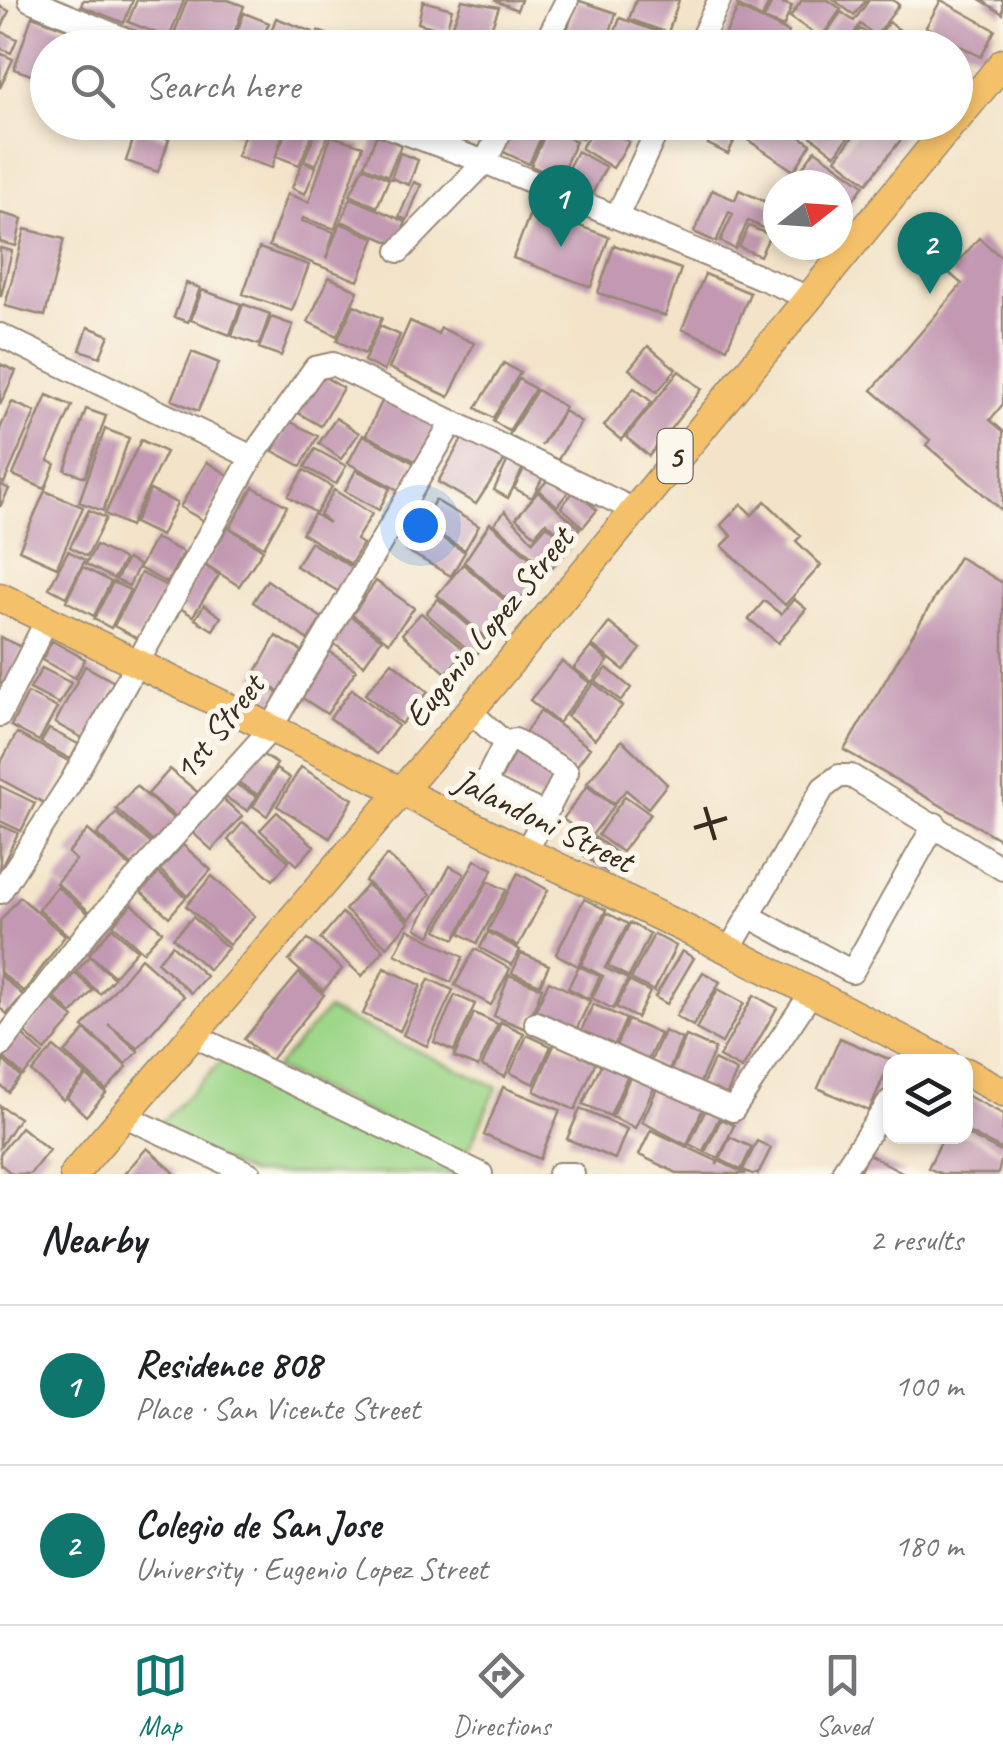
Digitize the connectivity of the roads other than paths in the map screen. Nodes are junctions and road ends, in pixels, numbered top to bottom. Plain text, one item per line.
1 (30, 0) edge
2 (567, 0) edge
3 (719, 1) edge
4 (102, 30) edge
5 (552, 30) edge
6 (705, 30) edge
7 (1003, 63) edge
8 (973, 99) edge
9 (424, 140) edge
10 (495, 140) edge
11 (652, 140) edge
12 (938, 140) edge
13 (484, 162) junction
14 (616, 216) junction
15 (399, 251) dead end
16 (807, 297) junction
17 (0, 335) edge
18 (452, 424) junction
19 (252, 458) junction
20 (632, 508) junction
21 (0, 596) edge
22 (47, 618) junction
23 (139, 664) junction
24 (470, 711) junction
25 (0, 715) edge
26 (269, 731) junction
27 (506, 743) junction
28 (400, 792) junction
29 (546, 815) junction
30 (935, 824) junction
31 (526, 852) junction
32 (1003, 869) edge
33 (0, 892) edge
34 (749, 916) junction
35 (729, 950) junction
36 (812, 992) junction
37 (536, 1023) dead end
38 (195, 1036) junction
39 (0, 1046) edge
40 (922, 1054) edge
41 (973, 1076) edge
42 (1003, 1092) edge
43 (883, 1111) edge
44 (125, 1116) junction
45 (844, 1170) dead end
46 (74, 1174) edge
47 (250, 1174) edge
48 (481, 1174) edge
49 (559, 1174) edge
50 (573, 1174) edge

1 - 4 street
2 - 5 street
3 - 6 street
7 - 8 main road, Eugenio Lopez Street / 5
9 - 13 street
10 - 13 street
11 - 14 street
12 - 16 main road, Eugenio Lopez Street / 5
13 - 14 street
13 - 15 street
14 - 16 street
16 - 20 main road, Eugenio Lopez Street / 5
17 - 19 street
18 - 19 street
18 - 20 street
18 - 26 street, 1st Street
19 - 23 street
20 - 24 main road, Eugenio Lopez Street / 5
21 - 22 main road, Jalandoni Street
22 - 23 main road, Jalandoni Street
22 - 25 street
23 - 26 main road, Jalandoni Street
23 - 33 street
24 - 27 street
24 - 28 main road, Eugenio Lopez Street / 5
26 - 28 main road, Jalandoni Street
26 - 39 street, 1st Street
27 - 29 street
27 - 29 street
28 - 31 main road, Jalandoni Street
28 - 38 main road, Eugenio Lopez Street / 5
29 - 31 street
30 - 32 street
30 - 34 street
30 - 34 street
31 - 35 main road, Jalandoni Street
34 - 35 street
35 - 36 main road, Jalandoni Street
36 - 37 street
36 - 40 main road, Jalandoni Street
38 - 44 main road, Eugenio Lopez Street / 5
38 - 48 street
41 - 42 main road
43 - 45 street
44 - 46 main road, Eugenio Lopez Street / 5
44 - 47 street
49 - 50 street

